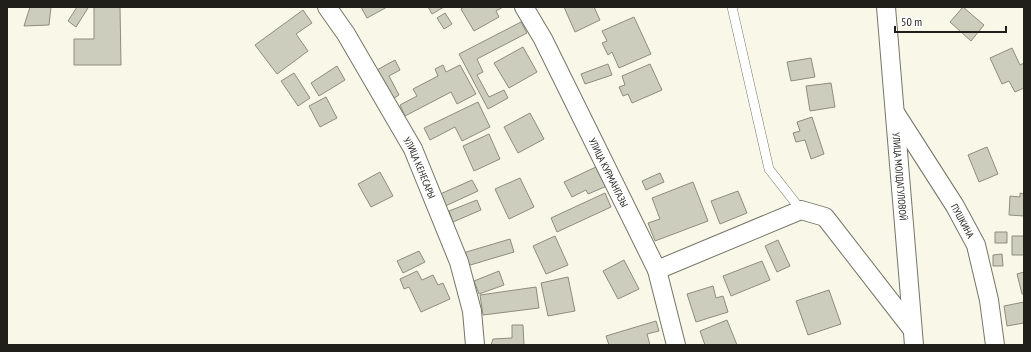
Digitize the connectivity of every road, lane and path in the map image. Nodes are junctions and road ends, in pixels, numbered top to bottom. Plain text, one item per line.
1 (327, 7) edge
2 (524, 7) edge
3 (732, 7) edge
4 (886, 7) edge
5 (895, 112) junction
6 (802, 210) junction
7 (657, 270) junction
8 (913, 337) edge
9 (475, 345) edge
10 (676, 345) edge
11 (995, 345) edge

1 - 9 street, УЛИЦА КЕНЕСАРЫ
2 - 7 street, УЛИЦА КУРМАНГАЗЫ
3 - 6 lane
4 - 5 street, УЛИЦА МОЛДАГУЛОВОЙ
5 - 8 street, УЛИЦА МОЛДАГУЛОВОЙ
5 - 11 street, ПУШКИНА
6 - 7 street
6 - 8 street
7 - 10 street, УЛИЦА КУРМАНГАЗЫ

